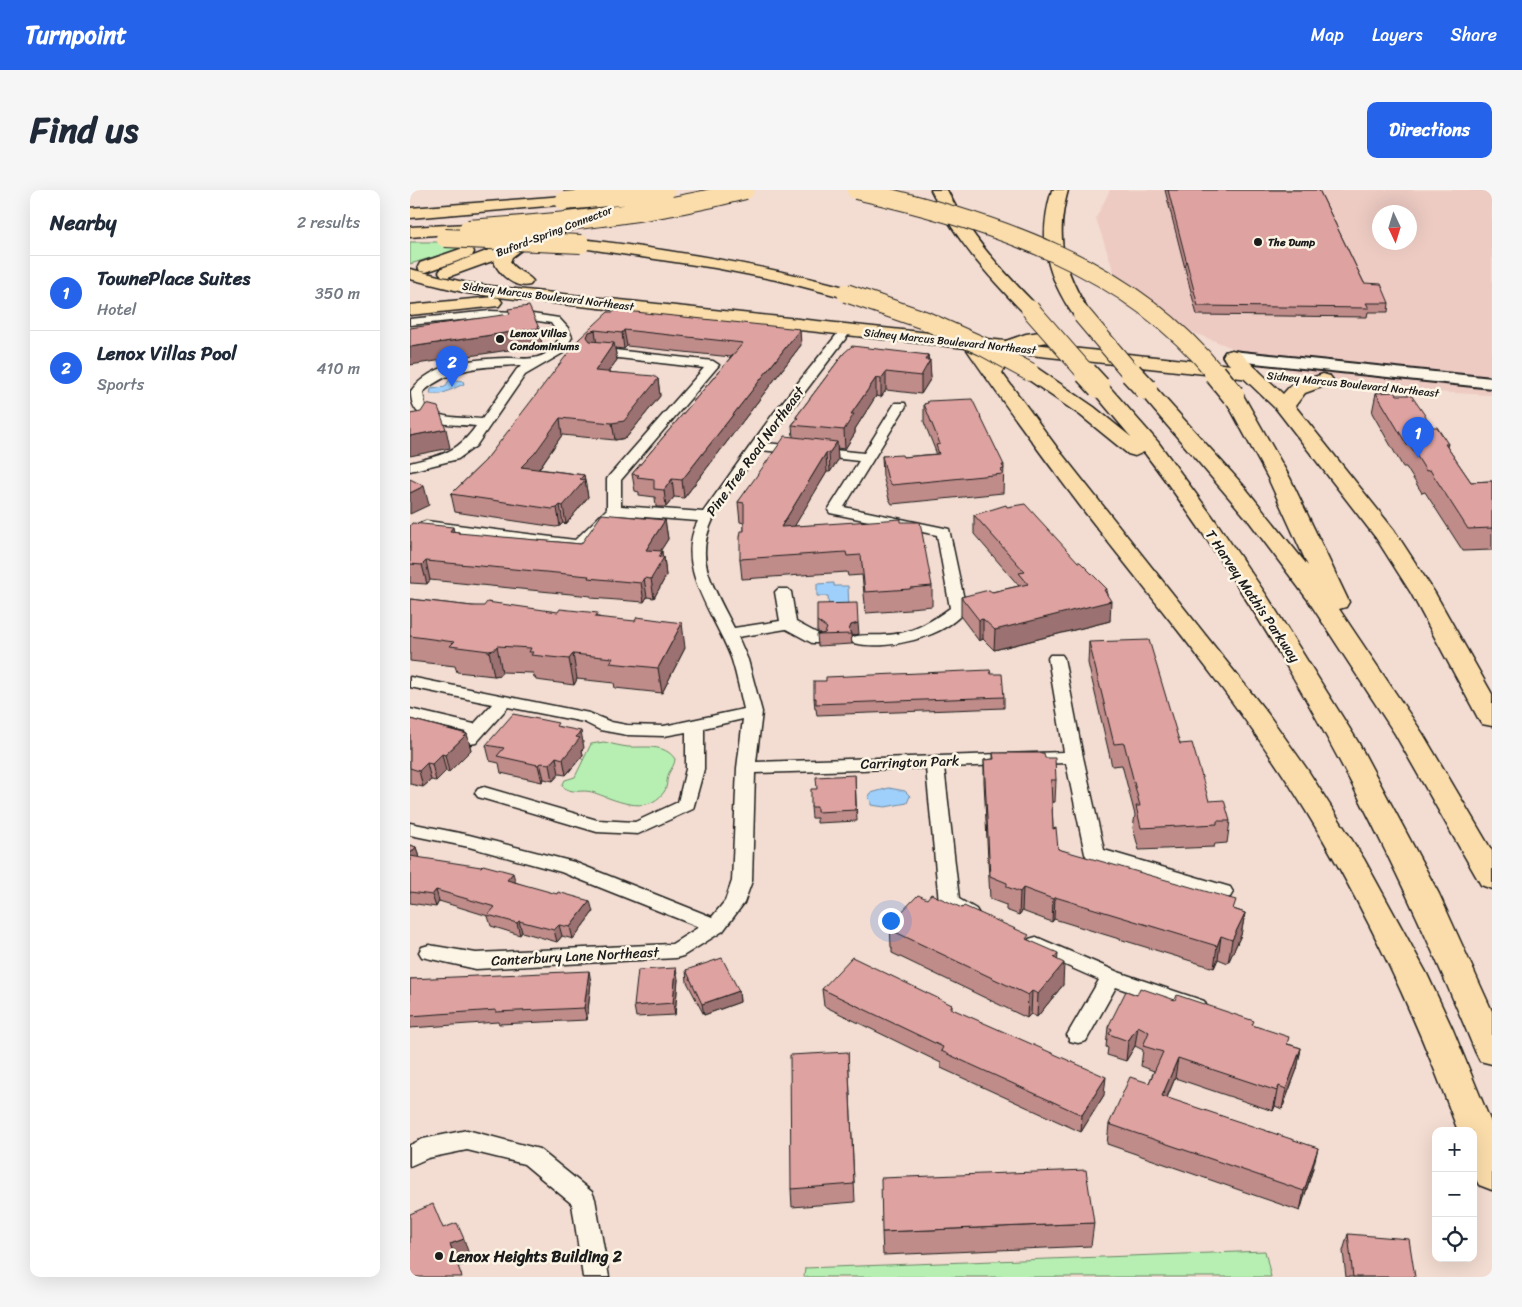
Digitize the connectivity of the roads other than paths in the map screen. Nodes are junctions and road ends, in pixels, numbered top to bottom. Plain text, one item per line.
1 (533, 190) edge
2 (629, 190) edge
3 (634, 190) edge
4 (658, 190) edge
5 (680, 190) edge
6 (744, 190) edge
7 (856, 190) edge
8 (939, 190) edge
9 (1060, 190) edge
10 (410, 200) edge
11 (564, 201) junction
12 (410, 213) edge
13 (410, 232) edge
14 (410, 238) edge
15 (516, 246) junction
16 (436, 272) junction
17 (410, 274) edge
18 (524, 280) junction
19 (410, 286) edge
20 (590, 302) junction
21 (410, 310) edge
22 (516, 315) junction
23 (410, 322) edge
24 (490, 326) edge
25 (846, 330) junction
26 (1047, 337) junction
27 (972, 344) junction
28 (1006, 347) junction
29 (597, 352) edge
30 (1232, 356) junction
31 (542, 361) junction
32 (1250, 372) junction
33 (992, 373) junction
34 (1323, 380) junction
35 (1492, 383) edge
36 (1492, 398) edge
37 (900, 406) dead end
38 (1284, 406) junction
39 (485, 423) junction
40 (757, 446) junction
41 (869, 458) junction
42 (410, 468) edge
43 (614, 510) junction
44 (1198, 513) junction
45 (706, 517) junction
46 (410, 534) edge
47 (783, 592) dead end
48 (788, 624) junction
49 (728, 634) junction
50 (818, 640) edge
51 (859, 640) dead end
52 (1056, 658) dead end
53 (1372, 676) junction
54 (410, 682) edge
55 (505, 700) junction
56 (753, 712) junction
57 (410, 714) edge
58 (1492, 718) edge
59 (695, 723) junction
60 (1074, 757) junction
61 (934, 762) junction
62 (746, 768) junction
63 (484, 793) dead end
64 (410, 828) edge
65 (1492, 878) edge
66 (1223, 892) dead end
67 (982, 921) edge
68 (716, 926) junction
69 (1022, 938) edge
70 (429, 952) dead end
71 (1111, 977) junction
72 (1214, 1013) edge
73 (1078, 1035) dead end
74 (1492, 1051) edge
75 (410, 1156) edge
76 (1492, 1174) edge
77 (596, 1277) edge

1 - 10 main road
2 - 16 main road, Buford-Spring Connector
3 - 11 main road, bridge
4 - 15 main road, Buford-Spring Connector
5 - 11 main road, bridge
6 - 13 main road, bridge
7 - 53 main road, bridge
8 - 44 main road, T Harvey Mathis Parkway, bridge
9 - 53 main road, bridge
11 - 12 main road
14 - 44 main road, bridge
15 - 16 main road, Buford-Spring Connector
15 - 18 main road
16 - 17 main road, Sidney Marcus Boulevard Northeast
16 - 18 main road, Sidney Marcus Boulevard Northeast
16 - 19 main road
16 - 20 main road, Sidney Marcus Boulevard Northeast
18 - 26 main road, Sidney Marcus Boulevard Northeast
20 - 21 main road
20 - 25 main road, Sidney Marcus Boulevard Northeast
22 - 23 street
22 - 24 street
22 - 31 street
25 - 27 main road, Sidney Marcus Boulevard Northeast
25 - 40 street, Pine Tree Road Northeast
26 - 28 main road
26 - 30 main road, Sidney Marcus Boulevard Northeast
27 - 28 main road, Sidney Marcus Boulevard Northeast
27 - 33 main road
28 - 32 main road, Sidney Marcus Boulevard Northeast
28 - 33 main road
29 - 43 street
30 - 32 main road
30 - 35 main road, Sidney Marcus Boulevard Northeast
31 - 39 street
31 - 39 street
32 - 34 main road, Sidney Marcus Boulevard Northeast
32 - 38 main road
33 - 76 main road
34 - 36 main road, Sidney Marcus Boulevard Northeast
34 - 38 main road
37 - 41 street
38 - 58 main road
39 - 42 street
40 - 41 street
40 - 45 street, Pine Tree Road Northeast
41 - 51 street
43 - 45 street
43 - 46 street
44 - 74 main road, T Harvey Mathis Parkway
45 - 49 street, Pine Tree Road Northeast
47 - 48 street
48 - 49 street
48 - 50 street
49 - 56 street, Pine Tree Road Northeast
52 - 60 street
53 - 65 main road
54 - 55 street
55 - 57 street
55 - 59 street
56 - 59 street
56 - 62 street, Pine Tree Road Northeast
59 - 63 street
60 - 61 street, Carrington Park
60 - 66 street
61 - 62 street, Carrington Park
61 - 67 street
62 - 68 street, Pine Tree Road Northeast
64 - 68 street
68 - 70 street, Canterbury Lane Northeast
69 - 71 street
71 - 72 street
71 - 73 street
75 - 77 street

